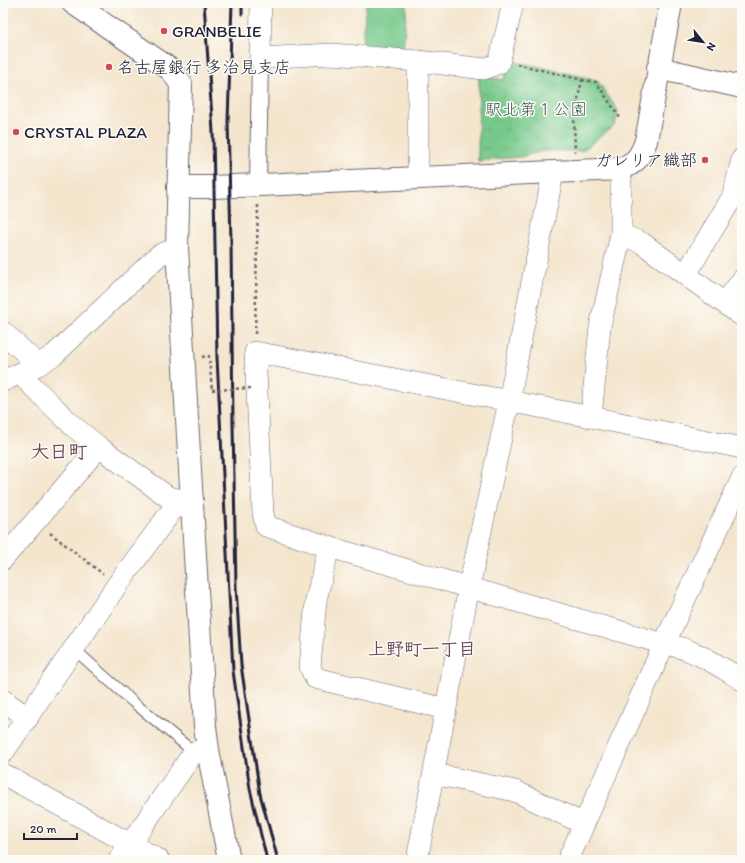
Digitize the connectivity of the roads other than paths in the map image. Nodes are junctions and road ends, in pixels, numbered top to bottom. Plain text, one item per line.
1 (73, 3) edge
2 (260, 3) edge
3 (514, 3) edge
4 (671, 3) edge
5 (260, 58) junction
6 (418, 61) junction
7 (658, 68) junction
8 (742, 87) edge
9 (742, 160) edge
10 (621, 169) junction
11 (553, 173) junction
12 (418, 178) junction
13 (258, 184) junction
14 (178, 187) junction
15 (621, 234) junction
16 (177, 248) junction
17 (686, 274) junction
18 (742, 280) edge
19 (725, 303) junction
20 (742, 316) edge
21 (3, 332) edge
22 (21, 374) edge
23 (509, 401) junction
24 (590, 417) junction
25 (99, 447) junction
26 (742, 448) edge
27 (741, 482) edge
28 (194, 502) junction
29 (329, 547) junction
30 (3, 559) edge
31 (469, 587) junction
32 (664, 644) junction
33 (74, 649) junction
34 (742, 680) edge
35 (3, 700) edge
36 (446, 710) junction
37 (28, 718) junction
38 (201, 751) junction
39 (3, 753) edge
40 (3, 774) edge
41 (434, 774) junction
42 (584, 824) junction
43 (125, 852) edge
44 (159, 860) edge
45 (229, 860) edge
46 (417, 860) edge
47 (568, 860) edge

1 - 14 street
2 - 5 street
3 - 6 street
4 - 7 street
5 - 6 street
5 - 13 street
6 - 12 street
7 - 8 street
7 - 10 street
9 - 17 street
10 - 11 street
10 - 15 street
11 - 12 street
11 - 23 street
12 - 13 street
13 - 14 street
14 - 16 street
15 - 17 street
15 - 24 street
16 - 22 street
16 - 28 street
17 - 19 street
18 - 19 street
19 - 20 street
21 - 22 street
22 - 25 street
23 - 24 street
23 - 29 street
23 - 31 street
24 - 26 street
25 - 28 street
25 - 30 street
27 - 32 street
28 - 33 street
28 - 38 street
29 - 31 street
29 - 36 street
31 - 32 street
31 - 36 street
32 - 34 street
32 - 42 street
33 - 37 street
33 - 38 lane
35 - 37 street
36 - 41 street
37 - 39 street
38 - 43 street
38 - 45 street
40 - 43 street
41 - 42 street
41 - 46 street
42 - 47 street
43 - 44 street

